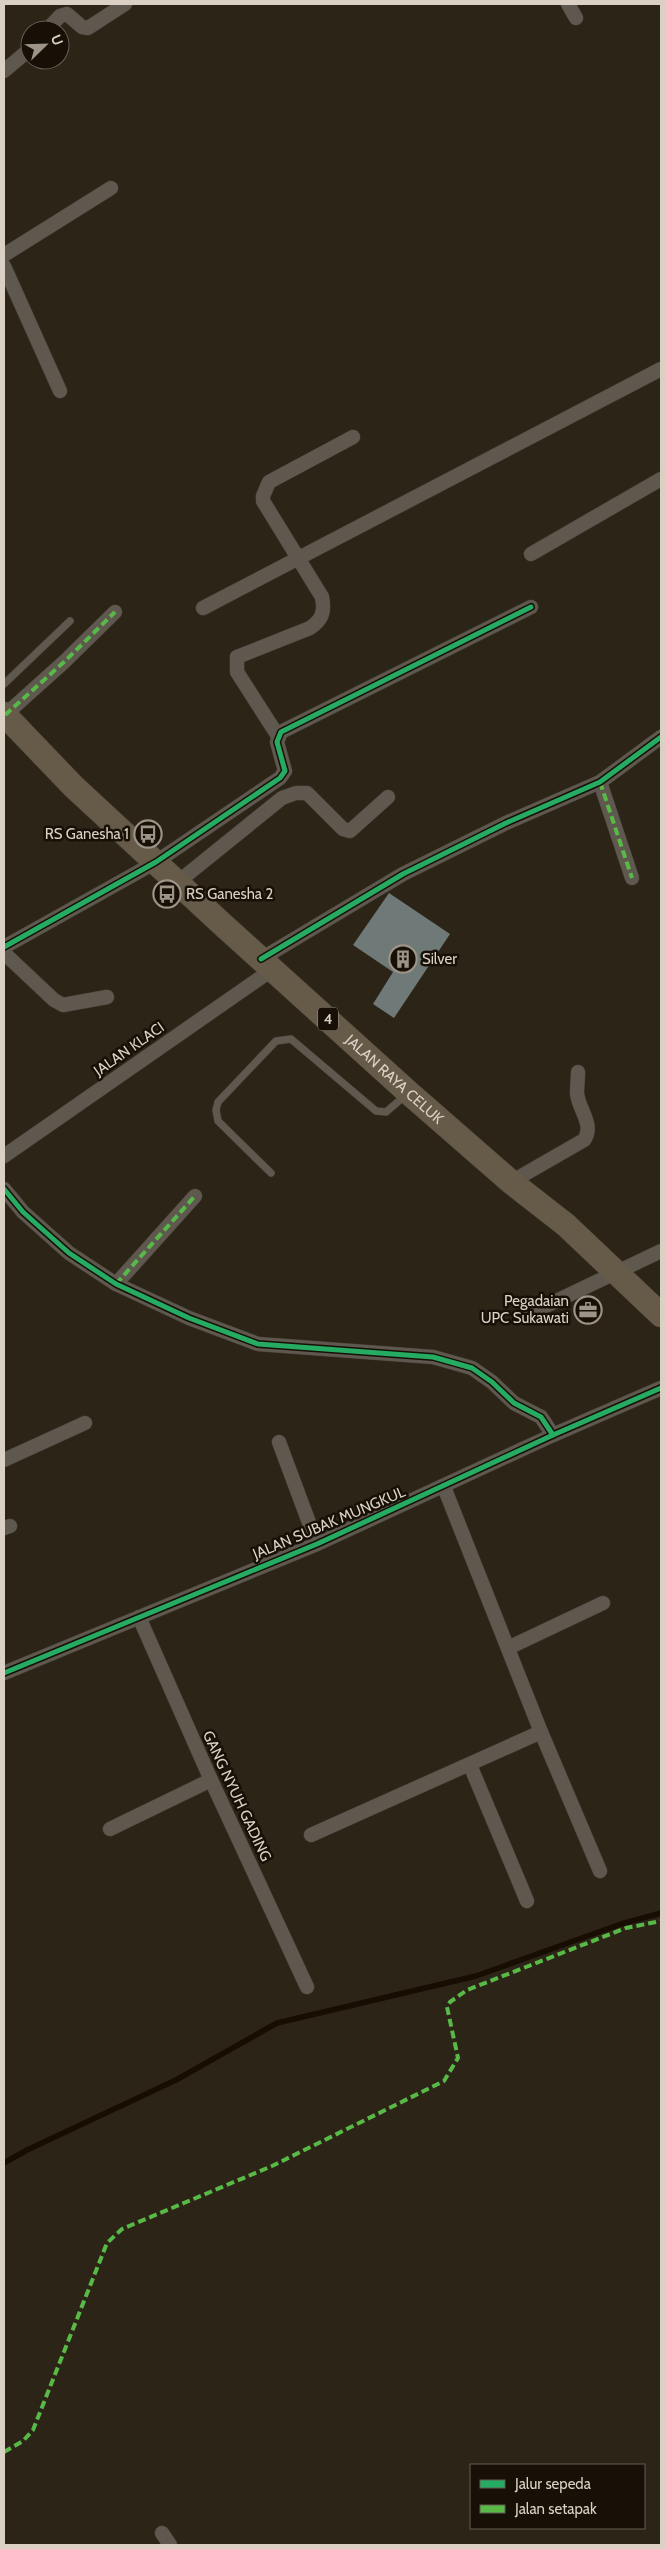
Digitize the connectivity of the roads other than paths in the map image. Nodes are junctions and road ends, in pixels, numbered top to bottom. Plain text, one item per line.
1 (125, 4) edge
2 (568, 4) edge
3 (576, 18) dead end
4 (56, 20) edge
5 (20, 57) edge
6 (4, 71) edge
7 (112, 188) dead end
8 (4, 255) edge
9 (4, 266) edge
10 (661, 369) edge
11 (60, 390) dead end
12 (353, 437) dead end
13 (661, 479) edge
14 (532, 554) dead end
15 (299, 558) junction
16 (531, 607) dead end
17 (203, 608) dead end
18 (115, 612) dead end
19 (70, 622) dead end
20 (4, 684) edge
21 (4, 714) edge
22 (278, 736) junction
23 (661, 737) edge
24 (600, 782) junction
25 (388, 797) dead end
26 (156, 862) junction
27 (185, 877) junction
28 (632, 878) dead end
29 (4, 947) edge
30 (4, 953) edge
31 (267, 964) junction
32 (106, 997) dead end
33 (578, 1072) dead end
34 (409, 1093) junction
35 (4, 1156) edge
36 (271, 1173) dead end
37 (511, 1182) junction
38 (4, 1189) edge
39 (195, 1196) dead end
40 (661, 1251) edge
41 (615, 1272) junction
42 (116, 1284) junction
43 (526, 1315) dead end
44 (661, 1315) edge
45 (661, 1388) edge
46 (85, 1423) dead end
47 (553, 1435) junction
48 (279, 1442) dead end
49 (4, 1460) edge
50 (444, 1487) junction
51 (317, 1544) junction
52 (603, 1603) dead end
53 (139, 1617) junction
54 (508, 1648) junction
55 (4, 1673) edge
56 (541, 1732) junction
57 (470, 1766) junction
58 (211, 1780) junction
59 (110, 1829) dead end
60 (311, 1835) dead end
61 (600, 1871) dead end
62 (527, 1901) dead end
63 (307, 1986) dead end
64 (162, 2533) dead end
65 (170, 2545) edge

1 - 4 street
2 - 3 street
5 - 6 street
7 - 8 street
9 - 11 street
10 - 15 street
12 - 15 street
13 - 14 street
15 - 17 street
15 - 22 street
16 - 22 street
18 - 21 street
19 - 20 lane
21 - 26 highway, JALAN RAYA CELUK / 4
22 - 26 street
23 - 24 street, JALAN KLACI
24 - 28 street
24 - 31 street, JALAN KLACI
25 - 27 street
26 - 27 highway, JALAN RAYA CELUK / 4
26 - 29 street
27 - 31 highway, JALAN RAYA CELUK / 4
30 - 32 street
31 - 34 highway, JALAN RAYA CELUK / 4
31 - 35 street, JALAN KLACI
33 - 37 street
34 - 36 lane
34 - 37 highway, JALAN RAYA CELUK / 4
37 - 41 highway, JALAN RAYA CELUK / 4
38 - 42 street
39 - 42 street
40 - 41 street
41 - 43 street
41 - 44 highway, JALAN RAYA CELUK / 4
42 - 47 street
45 - 47 street, JALAN SUBAK MUNGKUL
46 - 49 street
47 - 50 street, JALAN SUBAK MUNGKUL
48 - 51 street
50 - 51 street, JALAN SUBAK MUNGKUL
50 - 54 street
51 - 53 street, JALAN SUBAK MUNGKUL
52 - 54 street
53 - 55 street, JALAN SUBAK MUNGKUL
53 - 58 street, GANG NYUH GADING
54 - 56 street
56 - 57 street
56 - 61 street
57 - 60 street
57 - 62 street
58 - 59 street
58 - 63 street, GANG NYUH GADING
64 - 65 street

